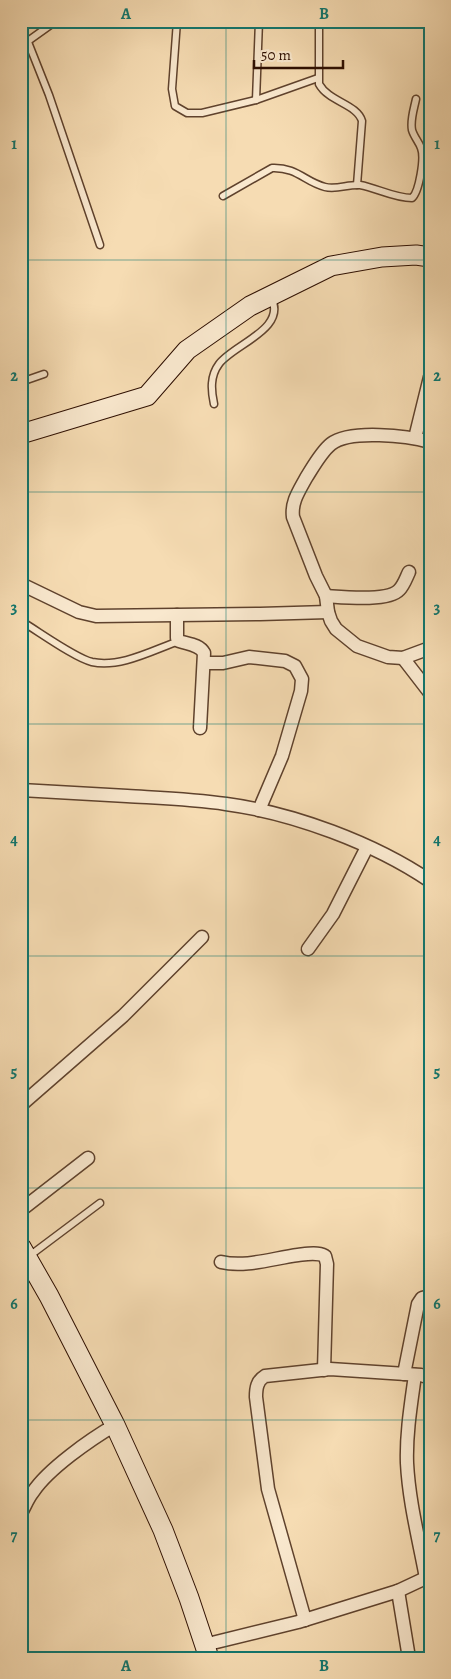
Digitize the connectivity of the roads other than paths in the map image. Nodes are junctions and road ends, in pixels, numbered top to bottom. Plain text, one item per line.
1 (56, 21) edge
2 (176, 21) edge
3 (259, 21) edge
4 (319, 21) edge
5 (28, 42) junction
6 (21, 46) edge
7 (318, 78) junction
8 (416, 99) dead end
9 (256, 100) junction
10 (357, 185) junction
11 (223, 196) dead end
12 (100, 245) dead end
13 (427, 259) edge
14 (270, 296) junction
15 (44, 374) dead end
16 (430, 377) edge
17 (21, 382) edge
18 (214, 404) dead end
19 (21, 434) edge
20 (415, 438) junction
21 (430, 442) edge
22 (409, 572) dead end
23 (21, 584) edge
24 (326, 596) junction
25 (328, 612) junction
26 (177, 615) junction
27 (21, 621) edge
28 (179, 641) junction
29 (430, 648) edge
30 (404, 658) junction
31 (204, 663) junction
32 (430, 693) edge
33 (200, 728) dead end
34 (22, 790) edge
35 (259, 810) junction
36 (367, 847) junction
37 (430, 881) edge
38 (202, 937) dead end
39 (308, 949) dead end
40 (21, 1105) edge
41 (88, 1158) dead end
42 (100, 1203) dead end
43 (21, 1210) edge
44 (24, 1252) edge
45 (221, 1262) dead end
46 (430, 1296) edge
47 (324, 1370) junction
48 (409, 1375) junction
49 (430, 1378) edge
50 (115, 1425) junction
51 (21, 1513) edge
52 (428, 1577) edge
53 (398, 1591) junction
54 (305, 1620) junction
55 (207, 1652) edge
56 (409, 1658) edge

1 - 5 lane
2 - 9 lane
3 - 9 lane
4 - 7 lane
5 - 6 lane
5 - 12 lane
7 - 9 lane
7 - 10 lane
8 - 10 lane
10 - 11 lane
13 - 14 main road
14 - 18 lane
14 - 19 main road
15 - 17 lane
16 - 20 street
20 - 21 street
20 - 24 street
22 - 24 street
23 - 26 street
24 - 25 street
25 - 26 street
25 - 30 street
26 - 28 street
27 - 28 lane
28 - 31 street
29 - 30 street
30 - 32 street
31 - 33 street
31 - 35 street
34 - 35 street
35 - 36 street
36 - 37 street
36 - 39 street
38 - 40 street
41 - 43 street
42 - 44 lane
44 - 50 main road
45 - 47 street
46 - 48 street
47 - 48 street
47 - 54 street
48 - 49 street
48 - 52 street
50 - 51 street
50 - 55 main road
52 - 53 street
53 - 54 street
53 - 56 street
54 - 55 street

